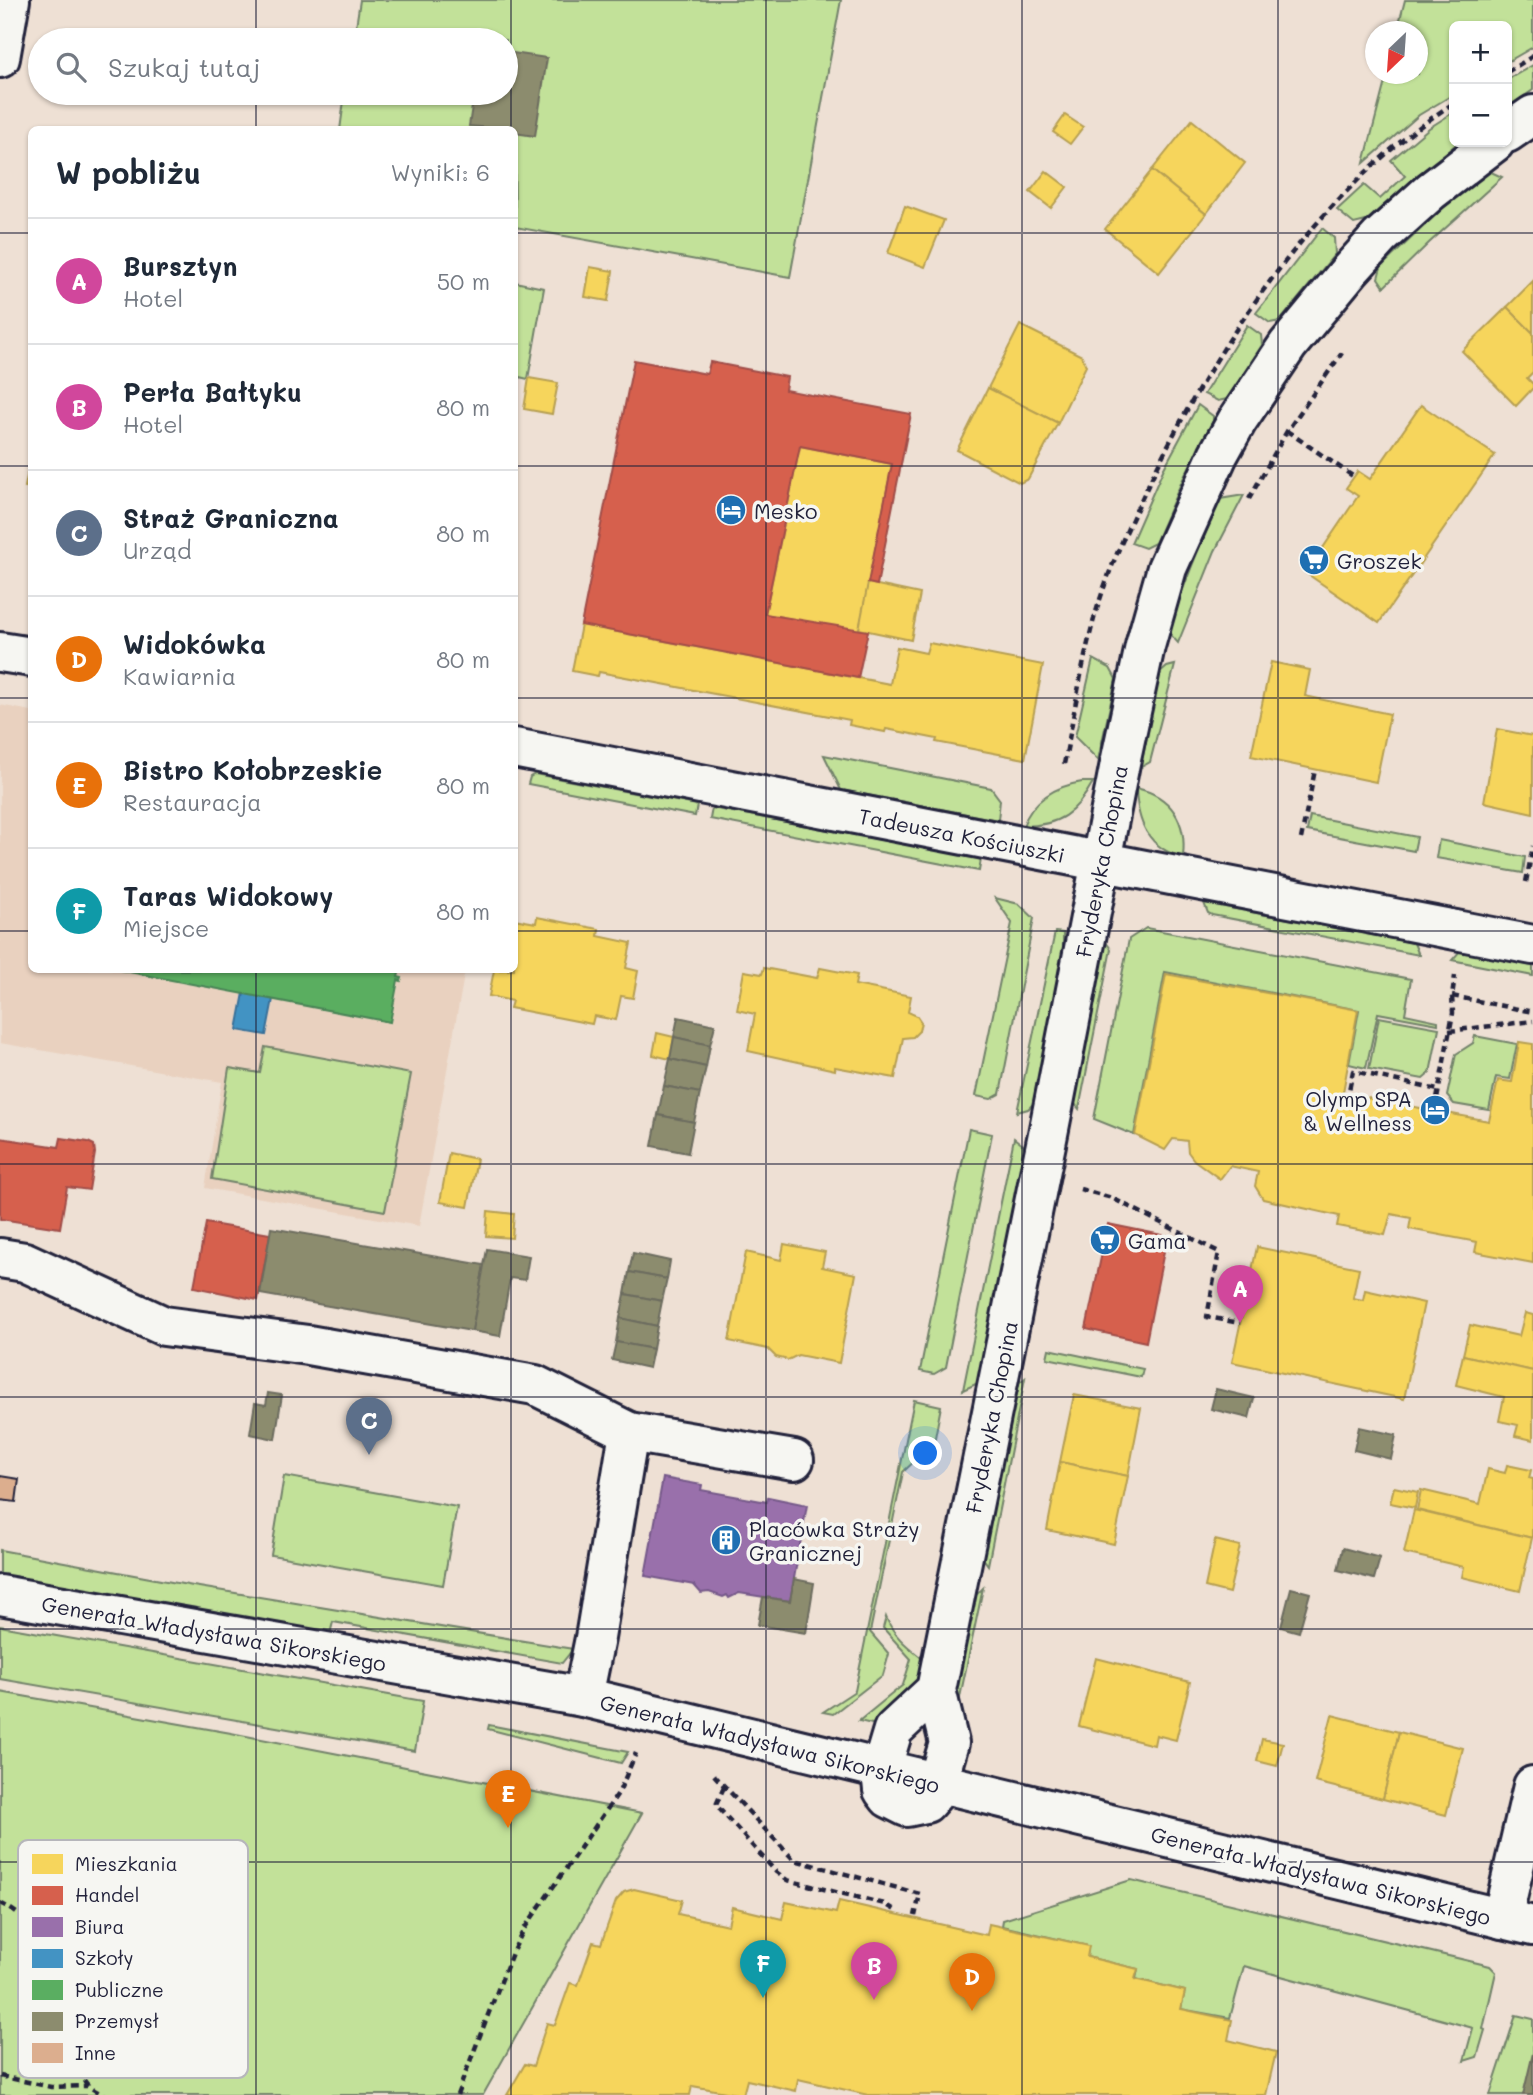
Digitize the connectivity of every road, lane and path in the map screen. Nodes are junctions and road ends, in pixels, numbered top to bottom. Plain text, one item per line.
1 (10, 0) edge
2 (1533, 56) edge
3 (0, 58) edge
4 (1512, 69) edge
5 (1533, 115) edge
6 (1512, 130) edge
7 (1488, 147) edge
8 (1345, 350) dead end
9 (1287, 432) junction
10 (1354, 477) dead end
11 (1247, 503) dead end
12 (0, 652) edge
13 (28, 656) edge
14 (518, 749) edge
15 (1315, 769) dead end
16 (1301, 839) dead end
17 (1533, 846) edge
18 (1101, 862) junction
19 (1526, 882) dead end
20 (1533, 944) edge
21 (1455, 976) dead end
22 (1452, 996) junction
23 (1533, 1012) edge
24 (1533, 1021) edge
25 (1450, 1031) junction
26 (1438, 1090) junction
27 (1347, 1100) dead end
28 (1435, 1110) dead end
29 (1072, 1188) dead end
30 (0, 1258) edge
31 (1241, 1323) dead end
32 (629, 1432) junction
33 (794, 1460) dead end
34 (0, 1595) edge
35 (936, 1690) junction
36 (583, 1697) junction
37 (647, 1711) junction
38 (708, 1770) dead end
39 (881, 1770) junction
40 (939, 1784) junction
41 (1533, 1786) edge
42 (724, 1787) junction
43 (0, 1903) edge
44 (895, 1910) dead end
45 (18, 1915) edge
46 (915, 1916) dead end
47 (1517, 1922) edge
48 (0, 2076) edge
49 (83, 2078) edge
50 (88, 2086) junction
51 (104, 2095) edge
52 (457, 2095) edge

1 - 3 street
2 - 4 path
5 - 6 street
7 - 18 street, Fryderyka Chopina
8 - 9 path
9 - 10 path
9 - 11 path
12 - 13 street
14 - 18 street, Tadeusza Kościuszki
15 - 16 path
17 - 19 path
18 - 20 street, Tadeusza Kościuszki
18 - 35 street, Fryderyka Chopina
21 - 22 path
22 - 23 path
22 - 25 path
24 - 25 path
25 - 26 path
26 - 27 path
26 - 28 path
29 - 31 path
30 - 32 street
32 - 33 street
32 - 36 street
34 - 36 street, Generała Władysława Sikorskiego
35 - 39 street
35 - 40 street, Fryderyka Chopina
36 - 37 street, Generała Władysława Sikorskiego
37 - 39 street, Generała Władysława Sikorskiego
37 - 52 path
38 - 42 path
39 - 40 street, Generała Władysława Sikorskiego
40 - 47 street, Generała Władysława Sikorskiego
41 - 47 street
42 - 44 path
42 - 46 path
43 - 45 path
48 - 50 path
49 - 50 path
50 - 51 path

